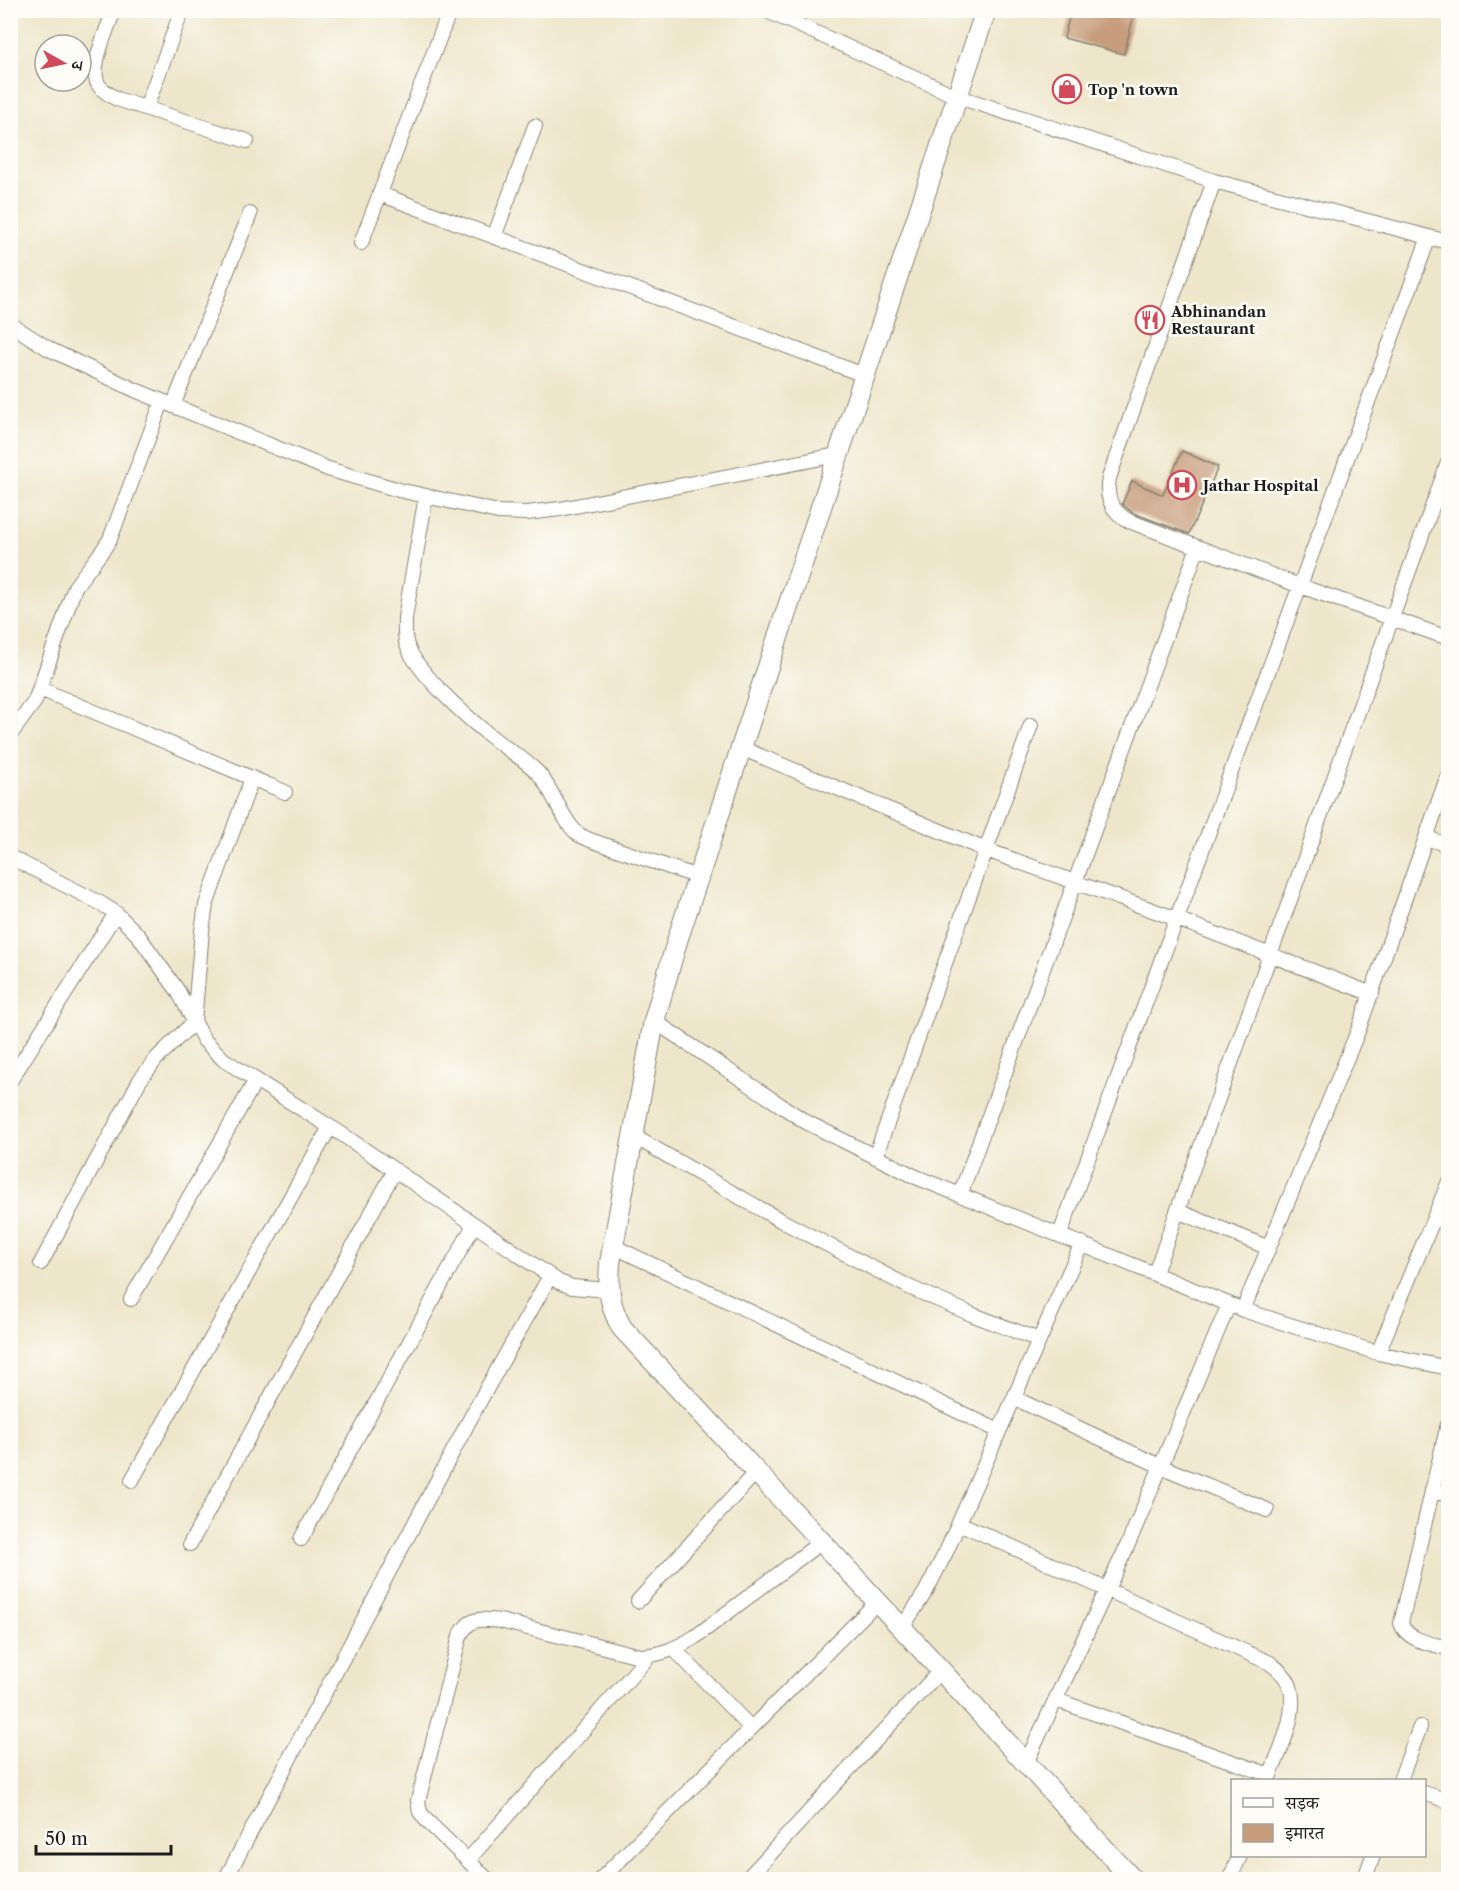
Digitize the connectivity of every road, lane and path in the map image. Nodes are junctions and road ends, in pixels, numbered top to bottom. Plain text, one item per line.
1 (114, 10) edge
2 (182, 10) edge
3 (450, 10) edge
4 (765, 10) edge
5 (986, 10) edge
6 (956, 96) junction
7 (146, 108) junction
8 (535, 126) dead end
9 (247, 141) dead end
10 (1214, 181) junction
11 (380, 194) junction
12 (250, 214) dead end
13 (494, 237) junction
14 (1429, 237) junction
15 (1449, 242) edge
16 (361, 243) dead end
17 (10, 324) edge
18 (864, 375) junction
19 (168, 404) junction
20 (837, 455) junction
21 (1449, 463) edge
22 (426, 496) junction
23 (1198, 547) junction
24 (1300, 586) junction
25 (1393, 618) junction
26 (1449, 638) edge
27 (40, 689) junction
28 (1031, 725) dead end
29 (10, 735) edge
30 (741, 748) junction
31 (1449, 775) edge
32 (252, 778) junction
33 (285, 792) dead end
34 (1426, 838) junction
35 (1449, 845) edge
36 (986, 850) junction
37 (10, 857) edge
38 (698, 877) junction
39 (1075, 883) junction
40 (116, 913) junction
41 (1177, 919) junction
42 (1270, 955) junction
43 (1372, 994) junction
44 (654, 1021) junction
45 (194, 1022) junction
46 (256, 1080) junction
47 (10, 1081) edge
48 (330, 1126) junction
49 (633, 1136) junction
50 (875, 1157) junction
51 (395, 1170) junction
52 (1449, 1184) edge
53 (960, 1195) junction
54 (1177, 1211) junction
55 (474, 1225) junction
56 (1060, 1234) junction
57 (1082, 1243) junction
58 (613, 1246) junction
59 (1269, 1248) junction
60 (41, 1263) dead end
61 (1155, 1273) junction
62 (550, 1276) junction
63 (608, 1290) junction
64 (130, 1299) dead end
65 (1229, 1304) junction
66 (1243, 1310) junction
67 (1039, 1340) junction
68 (1378, 1353) junction
69 (1449, 1368) edge
70 (1014, 1398) junction
71 (1449, 1424) edge
72 (999, 1431) junction
73 (1160, 1466) junction
74 (756, 1472) junction
75 (132, 1480) dead end
76 (1432, 1490) junction
77 (1449, 1495) edge
78 (1267, 1510) dead end
79 (959, 1524) junction
80 (301, 1539) dead end
81 (822, 1542) junction
82 (190, 1544) dead end
83 (1106, 1590) junction
84 (638, 1601) dead end
85 (877, 1602) junction
86 (902, 1628) junction
87 (1449, 1648) edge
88 (674, 1649) junction
89 (649, 1656) junction
90 (941, 1670) junction
91 (1056, 1700) junction
92 (1420, 1727) dead end
93 (751, 1728) junction
94 (1026, 1763) junction
95 (1269, 1778) edge
96 (1400, 1779) edge
97 (1426, 1793) edge
98 (1449, 1801) edge
99 (1240, 1857) edge
100 (1372, 1857) edge
101 (468, 1860) junction
102 (1128, 1878) edge
103 (225, 1880) edge
104 (488, 1880) edge
105 (600, 1880) edge
106 (746, 1880) edge
107 (1229, 1880) edge
108 (1364, 1880) edge

1 - 7 street
2 - 7 street
3 - 11 street
4 - 6 street
5 - 6 street
6 - 10 street
6 - 18 street
7 - 9 street
8 - 13 street
10 - 14 street
10 - 23 street
11 - 13 street
11 - 16 street
12 - 19 street
13 - 18 street
14 - 15 street
14 - 24 street
17 - 19 street
18 - 20 street
19 - 22 street
19 - 27 street
20 - 22 street
20 - 30 street
21 - 25 street
22 - 38 street
23 - 24 street
23 - 39 street
24 - 25 street
24 - 41 street
25 - 26 street
25 - 42 street
27 - 29 street
27 - 32 street
28 - 36 street
30 - 36 street
30 - 38 street
31 - 34 street
32 - 33 street
32 - 45 street
34 - 35 street
34 - 43 street
36 - 39 street
36 - 50 street
37 - 40 street
38 - 44 street
39 - 41 street
39 - 53 street
40 - 45 street
40 - 47 street
41 - 42 street
41 - 56 street
42 - 43 street
42 - 54 street
43 - 59 street
44 - 49 street
44 - 50 street
45 - 46 street
45 - 60 street
46 - 48 street
46 - 64 street
48 - 51 street
48 - 75 street
49 - 58 street
49 - 67 street
50 - 53 street
51 - 55 street
51 - 82 street
52 - 68 street
53 - 56 street
54 - 59 street
54 - 61 street
55 - 62 street
55 - 80 street
56 - 57 street
57 - 61 street
57 - 67 street
58 - 63 street
58 - 72 street
59 - 66 street
61 - 65 street
62 - 63 street
62 - 103 street
63 - 74 street
65 - 66 street
65 - 73 street
66 - 68 street
67 - 70 street
68 - 69 street
70 - 72 street
70 - 73 street
71 - 76 street
72 - 79 street
73 - 78 street
73 - 83 street
74 - 81 street
74 - 84 street
76 - 77 street
76 - 87 street
79 - 83 street
79 - 86 street
81 - 85 street
81 - 88 street
83 - 91 street
83 - 95 street
85 - 86 street
85 - 93 street
86 - 90 street
88 - 89 street
88 - 93 street
89 - 101 street
89 - 101 street
90 - 94 street
90 - 106 street
91 - 94 street
91 - 95 street
92 - 96 street
93 - 105 street
94 - 102 street
97 - 98 street
99 - 107 street
100 - 108 street
101 - 104 street

